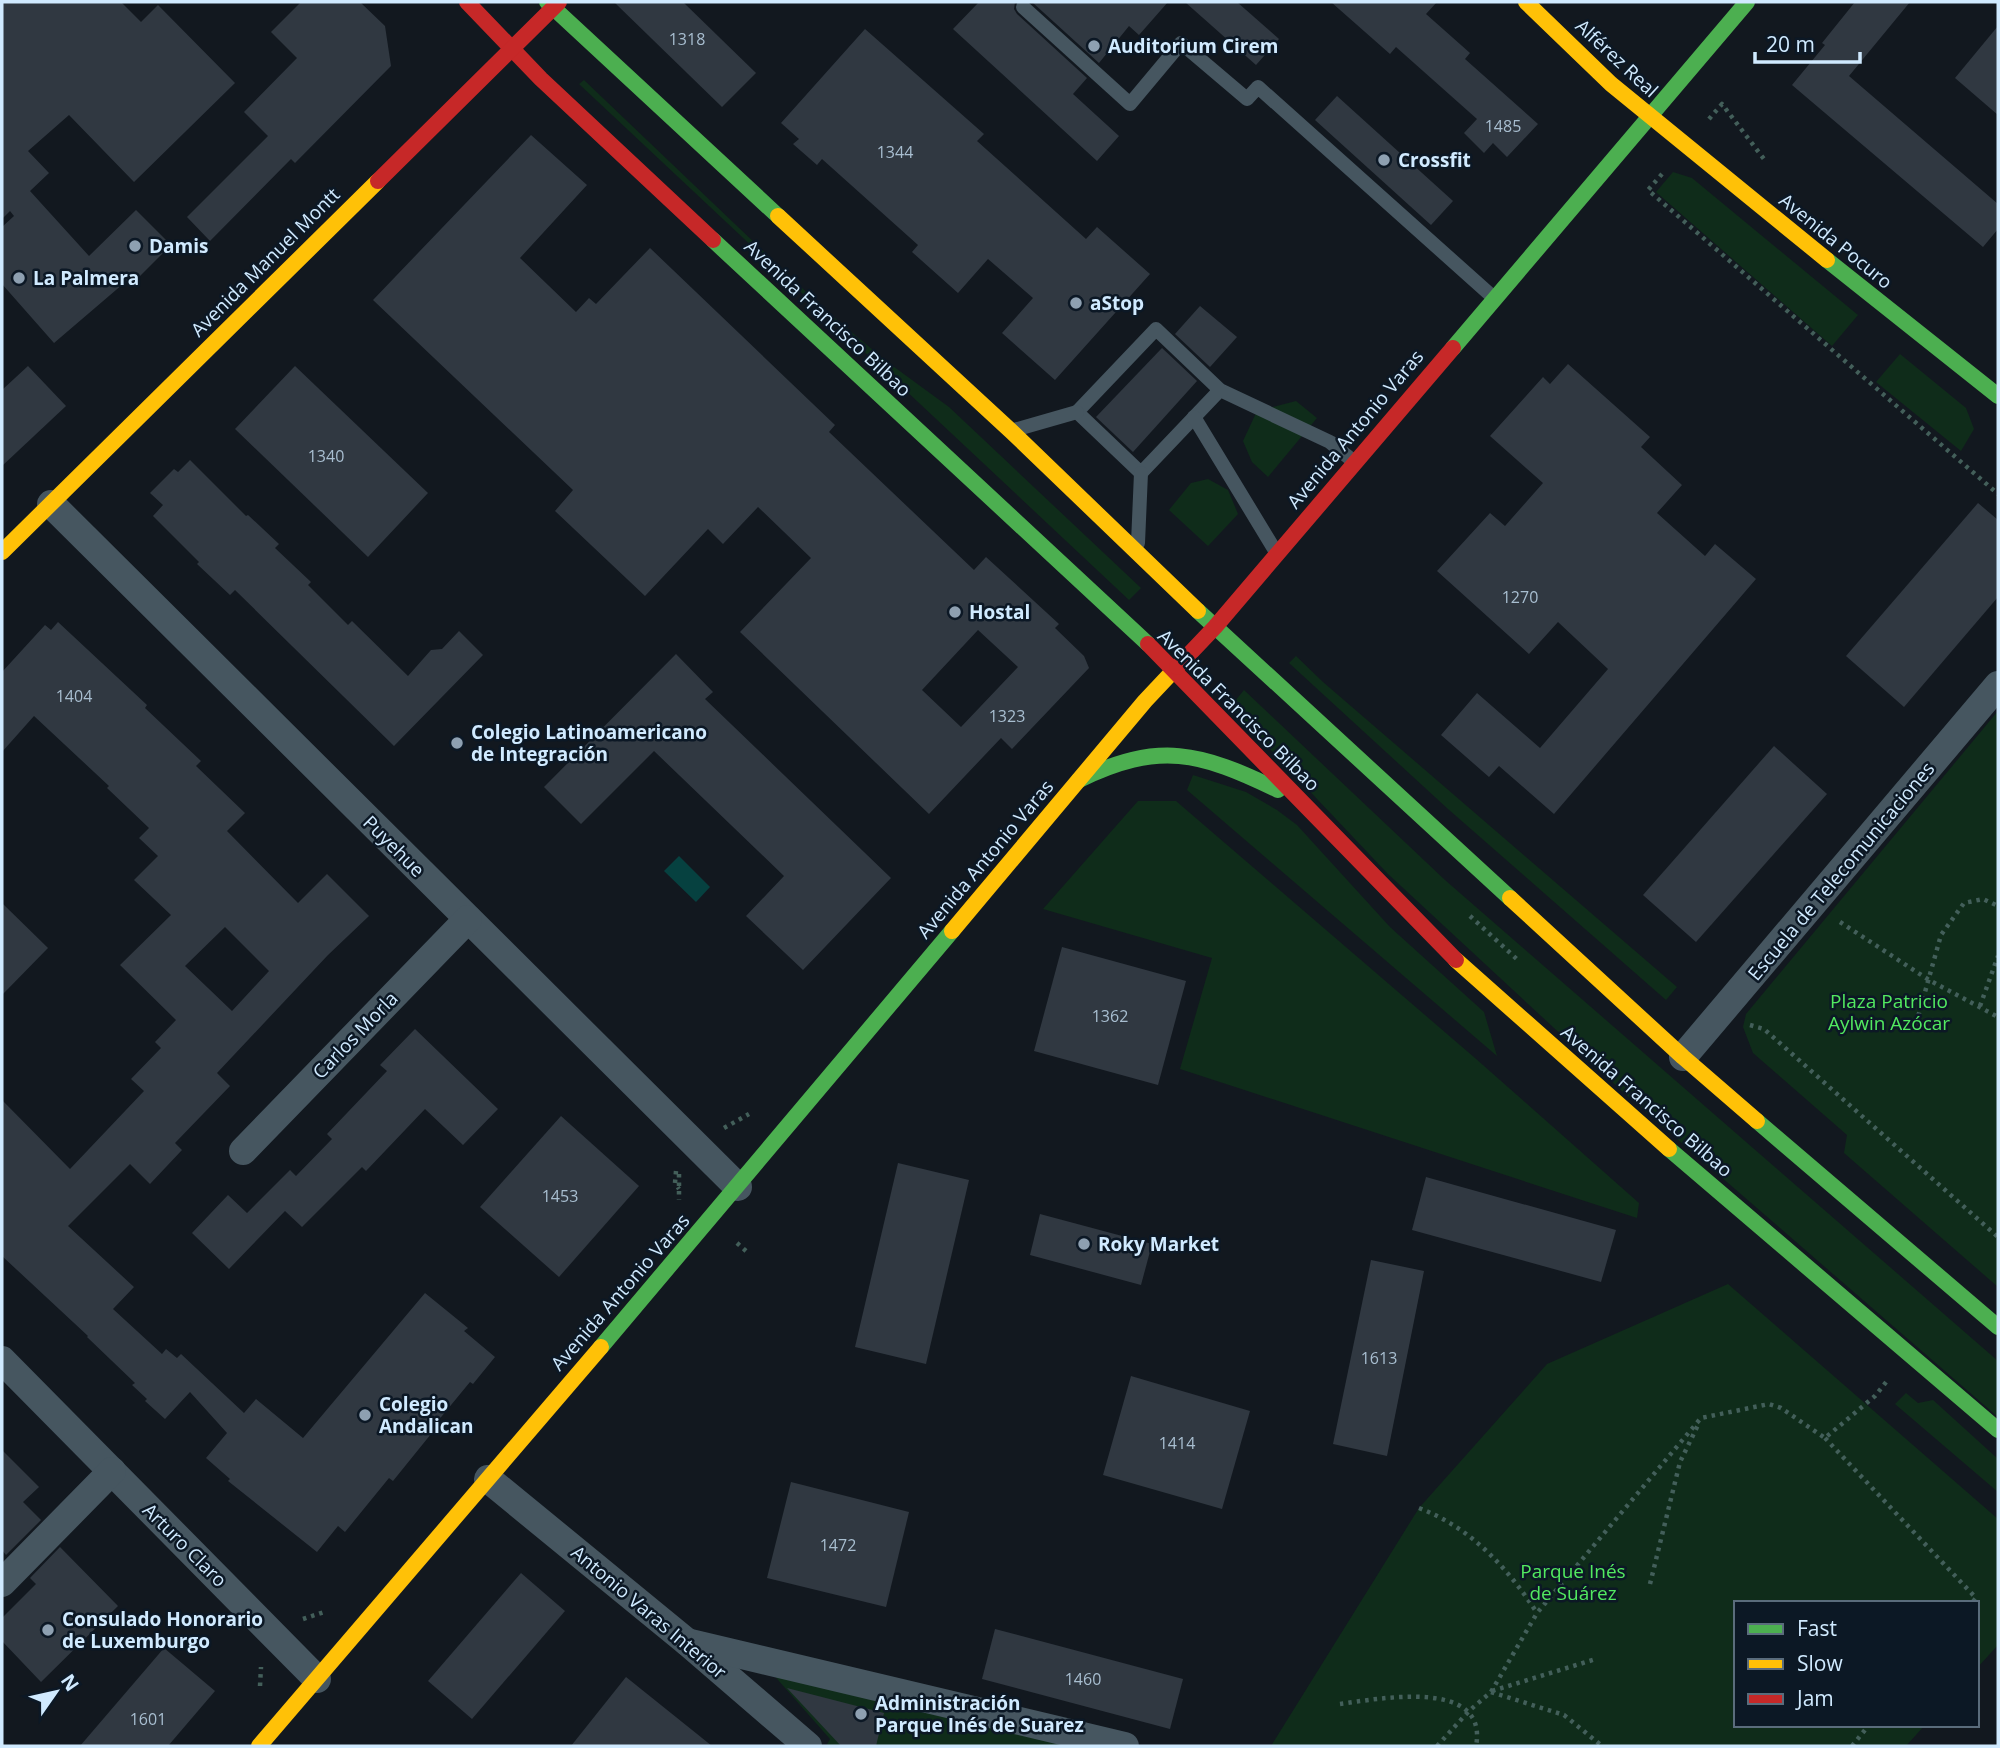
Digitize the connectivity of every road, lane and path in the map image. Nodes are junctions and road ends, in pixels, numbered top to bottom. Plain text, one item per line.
1 (467, 2) edge
2 (1526, 2) edge
3 (1747, 2) edge
4 (553, 4) edge
5 (1023, 7) dead end
6 (510, 49) junction
7 (1650, 117) junction
8 (1648, 190) dead end
9 (1495, 298) junction
10 (1220, 390) junction
11 (1998, 396) edge
12 (1077, 412) junction
13 (1195, 417) junction
14 (1011, 431) junction
15 (1355, 463) junction
16 (1141, 474) junction
17 (1998, 494) edge
18 (51, 504) junction
19 (2, 551) edge
20 (1138, 552) junction
21 (1277, 554) junction
22 (1215, 627) junction
23 (1175, 670) junction
24 (1998, 685) edge
25 (1079, 780) junction
26 (1301, 803) junction
27 (1814, 903) junction
28 (1998, 906) edge
29 (468, 919) junction
30 (1998, 956) edge
31 (1929, 980) junction
32 (1980, 1006) junction
33 (1717, 1017) junction
34 (1998, 1017) edge
35 (1916, 1024) dead end
36 (1683, 1057) junction
37 (243, 1151) dead end
38 (676, 1167) dead end
39 (674, 1183) dead end
40 (738, 1187) junction
41 (1998, 1237) edge
42 (1998, 1327) edge
43 (1910, 1354) junction
44 (2, 1360) edge
45 (1701, 1418) junction
46 (1998, 1430) edge
47 (1825, 1438) junction
48 (112, 1471) junction
49 (488, 1479) junction
50 (1419, 1508) dead end
51 (2, 1583) edge
52 (1650, 1584) dead end
53 (1974, 1601) edge
54 (1537, 1614) junction
55 (687, 1642) junction
56 (1596, 1660) dead end
57 (317, 1679) junction
58 (1491, 1692) junction
59 (1340, 1704) dead end
60 (1469, 1711) junction
61 (1868, 1727) edge
62 (259, 1746) edge
63 (808, 1746) edge
64 (1125, 1746) edge
65 (1437, 1746) edge
66 (1476, 1746) edge
67 (1602, 1746) edge
68 (1852, 1746) edge

1 - 6 main road, Avenida Francisco Bilbao
2 - 7 main road, Alférez Real
3 - 7 main road, Avenida Antonio Varas
4 - 6 main road, Avenida Manuel Montt
4 - 14 main road, Avenida Francisco Bilbao
5 - 9 lane
6 - 18 main road, Avenida Manuel Montt
6 - 23 main road, Avenida Francisco Bilbao
7 - 9 main road, Avenida Antonio Varas
7 - 11 main road, Avenida Pocuro
8 - 17 path
9 - 15 main road, Avenida Antonio Varas
10 - 12 lane
10 - 13 lane
10 - 15 lane
12 - 14 lane
12 - 16 lane
13 - 16 lane
13 - 21 lane
14 - 20 main road, Avenida Francisco Bilbao
15 - 21 main road, Avenida Antonio Varas
16 - 20 lane
18 - 19 main road, Avenida Manuel Montt
18 - 29 street, Puyehue
20 - 22 main road, Avenida Francisco Bilbao
21 - 22 main road, Avenida Antonio Varas
22 - 23 main road, Avenida Antonio Varas
22 - 36 main road, Avenida Francisco Bilbao
23 - 25 main road, Avenida Antonio Varas
23 - 26 main road, Avenida Francisco Bilbao
24 - 27 street, Escuela de Telecomunicaciones
25 - 26 main road
25 - 40 main road, Avenida Antonio Varas
26 - 43 main road, Avenida Francisco Bilbao
27 - 31 path
27 - 33 street, Escuela de Telecomunicaciones
28 - 31 path
29 - 37 street, Carlos Morla
29 - 40 street, Puyehue
30 - 32 path
31 - 32 path
31 - 35 path
32 - 34 path
33 - 36 street, Escuela de Telecomunicaciones
33 - 41 path
36 - 42 main road, Avenida Francisco Bilbao
38 - 39 path
40 - 49 main road, Avenida Antonio Varas
43 - 46 main road, Avenida Francisco Bilbao
43 - 47 path
44 - 48 street, Arturo Claro
45 - 47 path
45 - 52 path
45 - 54 path
47 - 53 path
48 - 51 street
48 - 57 street, Arturo Claro
49 - 55 street, Antonio Varas Interior
49 - 57 main road, Avenida Antonio Varas
50 - 54 path
54 - 58 path
55 - 63 street, Antonio Varas Interior
55 - 64 street
56 - 58 path
57 - 62 main road, Avenida Antonio Varas
58 - 60 path
58 - 67 path
59 - 60 path
60 - 65 path
60 - 66 path
61 - 68 path

